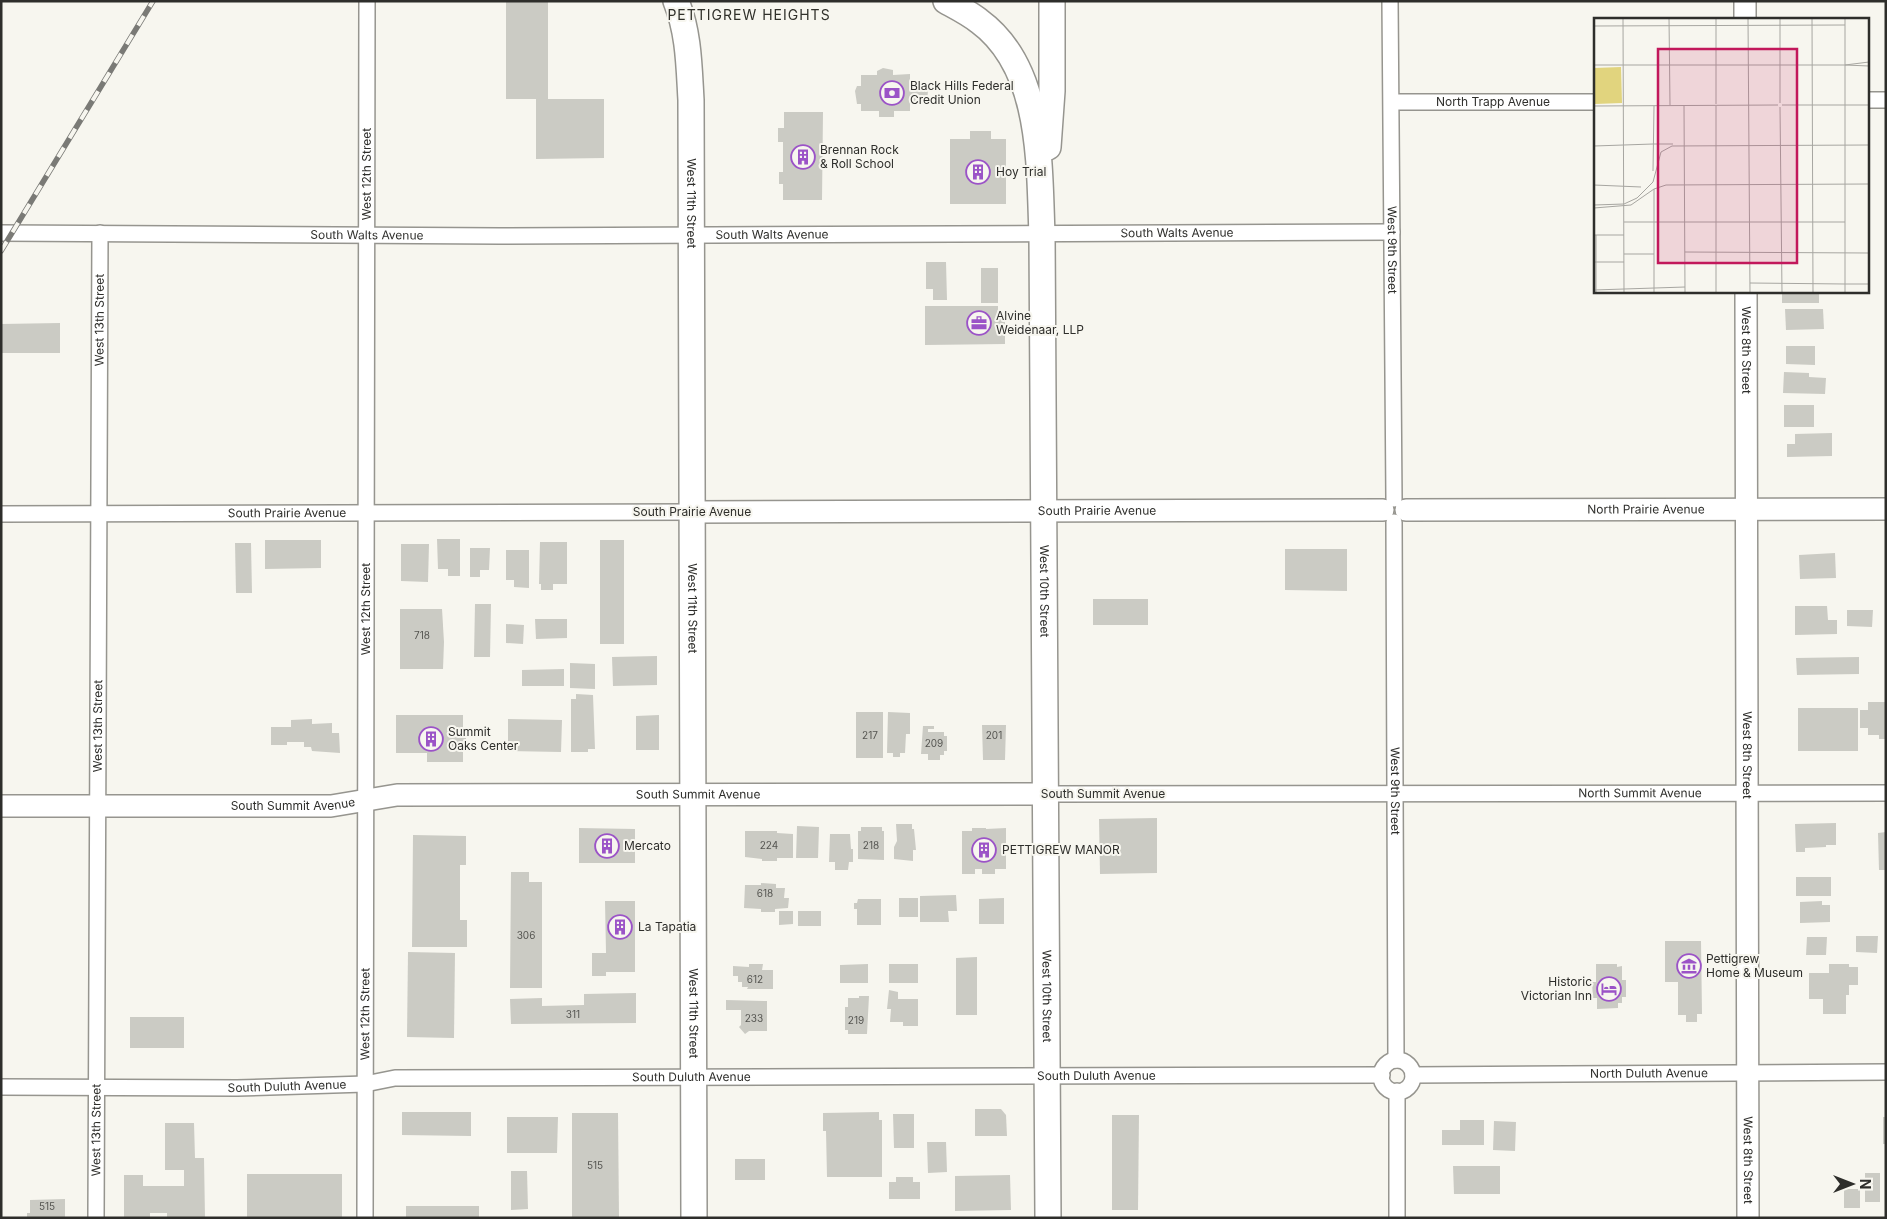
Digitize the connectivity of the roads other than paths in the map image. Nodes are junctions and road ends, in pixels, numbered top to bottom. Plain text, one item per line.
1 (367, 1) edge
2 (676, 1) edge
3 (946, 1) edge
4 (1052, 1) edge
5 (1390, 1) edge
6 (1745, 1) edge
7 (1745, 18) edge
8 (1870, 100) edge
9 (1886, 100) edge
10 (1392, 102) junction
11 (1594, 102) edge
12 (1392, 232) junction
13 (1, 233) edge
14 (100, 233) junction
15 (367, 235) junction
16 (1042, 235) junction
17 (690, 236) junction
18 (1746, 292) edge
19 (1747, 509) junction
20 (1886, 509) edge
21 (1394, 511) junction
22 (692, 512) junction
23 (1044, 512) junction
24 (365, 513) junction
25 (1, 514) edge
26 (98, 514) junction
27 (1395, 793) junction
28 (1886, 793) edge
29 (1045, 794) junction
30 (1747, 794) junction
31 (693, 795) junction
32 (366, 801) junction
33 (1, 806) edge
34 (96, 806) junction
35 (1396, 1060) junction
36 (1748, 1072) junction
37 (1886, 1072) edge
38 (1382, 1075) junction
39 (1413, 1075) junction
40 (694, 1077) junction
41 (1047, 1077) junction
42 (365, 1084) junction
43 (1, 1087) edge
44 (96, 1087) junction
45 (1397, 1092) junction
46 (96, 1218) edge
47 (365, 1218) edge
48 (694, 1218) edge
49 (1048, 1218) edge
50 (1397, 1218) edge
51 (1748, 1218) edge

1 - 15 street, West 12th Street
2 - 17 main road, West 11th Street
3 - 16 main road, West 10th Street
4 - 16 main road
5 - 10 street, West 9th Street
6 - 7 street
8 - 9 street
10 - 11 street, North Trapp Avenue
10 - 12 street, West 9th Street
12 - 16 street, South Walts Avenue
12 - 21 street, West 9th Street
13 - 14 street, South Walts Avenue
14 - 15 street, South Walts Avenue
14 - 26 street, West 13th Street
15 - 17 street, South Walts Avenue
15 - 24 street, West 12th Street
16 - 17 street, South Walts Avenue
16 - 23 main road, West 10th Street
17 - 22 main road, West 11th Street
18 - 19 street, West 8th Street
19 - 20 street, North Prairie Avenue
19 - 21 street, North Prairie Avenue
19 - 30 street, West 8th Street
21 - 23 street, South Prairie Avenue
21 - 27 street, West 9th Street
22 - 23 street, South Prairie Avenue
22 - 24 street, South Prairie Avenue
22 - 31 main road, West 11th Street
23 - 29 main road, West 10th Street
24 - 26 street, South Prairie Avenue
24 - 32 street, West 12th Street
25 - 26 street, South Prairie Avenue
26 - 34 street, West 13th Street
27 - 29 street, South Summit Avenue
27 - 30 street, North Summit Avenue
27 - 35 street, West 9th Street
28 - 30 street, North Summit Avenue
29 - 31 street, South Summit Avenue
29 - 41 main road, West 10th Street
30 - 36 street, West 8th Street
31 - 32 street, South Summit Avenue
31 - 40 main road, West 11th Street
32 - 34 street, South Summit Avenue
32 - 42 street, West 12th Street
33 - 34 street, South Summit Avenue
34 - 44 street, West 13th Street
35 - 38 street
35 - 39 street
36 - 37 street, North Duluth Avenue
36 - 39 street, North Duluth Avenue
36 - 51 street, West 8th Street
38 - 41 street, South Duluth Avenue
38 - 45 street
39 - 45 street
40 - 41 street, South Duluth Avenue
40 - 42 street, South Duluth Avenue
40 - 48 main road, West 11th Street
41 - 49 main road, West 10th Street
42 - 44 street, South Duluth Avenue
42 - 47 street, West 12th Street
43 - 44 street, South Duluth Avenue
44 - 46 street, West 13th Street
45 - 50 street

